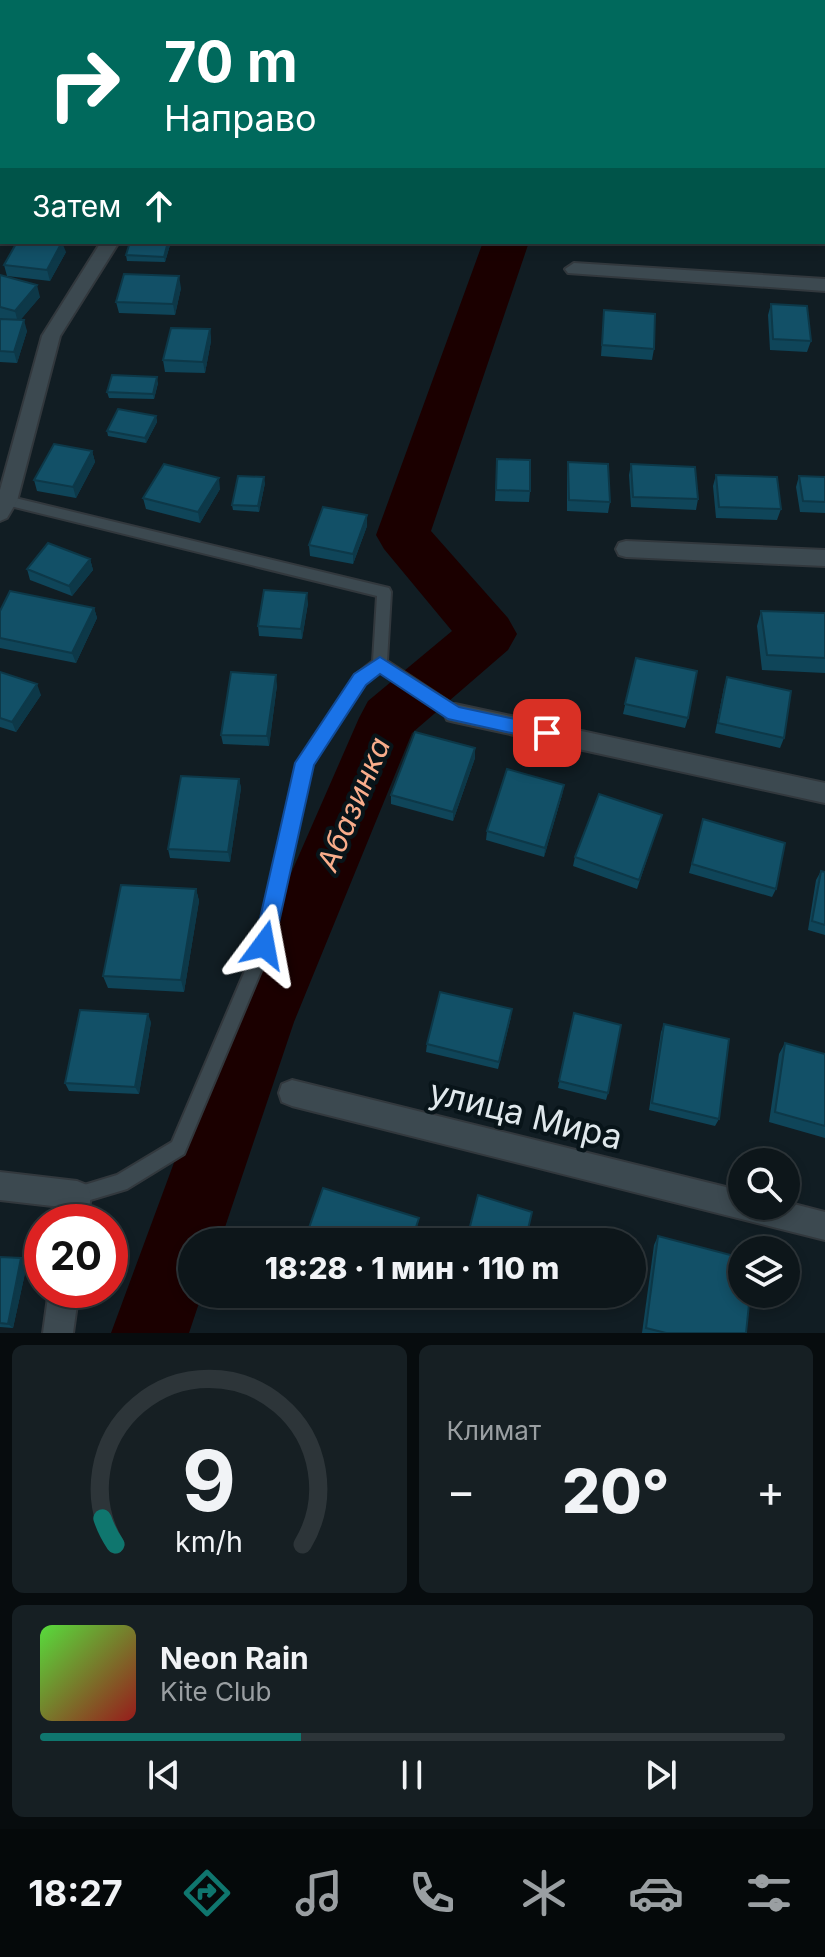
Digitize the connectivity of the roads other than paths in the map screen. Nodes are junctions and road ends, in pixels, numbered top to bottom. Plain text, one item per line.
1 (109, 244) edge
2 (574, 269) dead end
3 (825, 285) edge
4 (2, 505) edge
5 (626, 549) dead end
6 (825, 558) edge
7 (380, 664) junction
8 (455, 713) joint
9 (825, 793) edge
10 (292, 1093) dead end
11 (0, 1186) edge
12 (728, 1202) edge
13 (61, 1204) edge
14 (82, 1204) edge
15 (800, 1220) edge
16 (825, 1226) edge
17 (61, 1308) edge
18 (58, 1333) edge

1 - 4 street
2 - 3 street
4 - 7 lane
5 - 6 street
7 - 8 lane
7 - 14 lane
8 - 9 street
10 - 12 street, улица Мира
11 - 13 street
15 - 16 street, улица Мира
17 - 18 street

